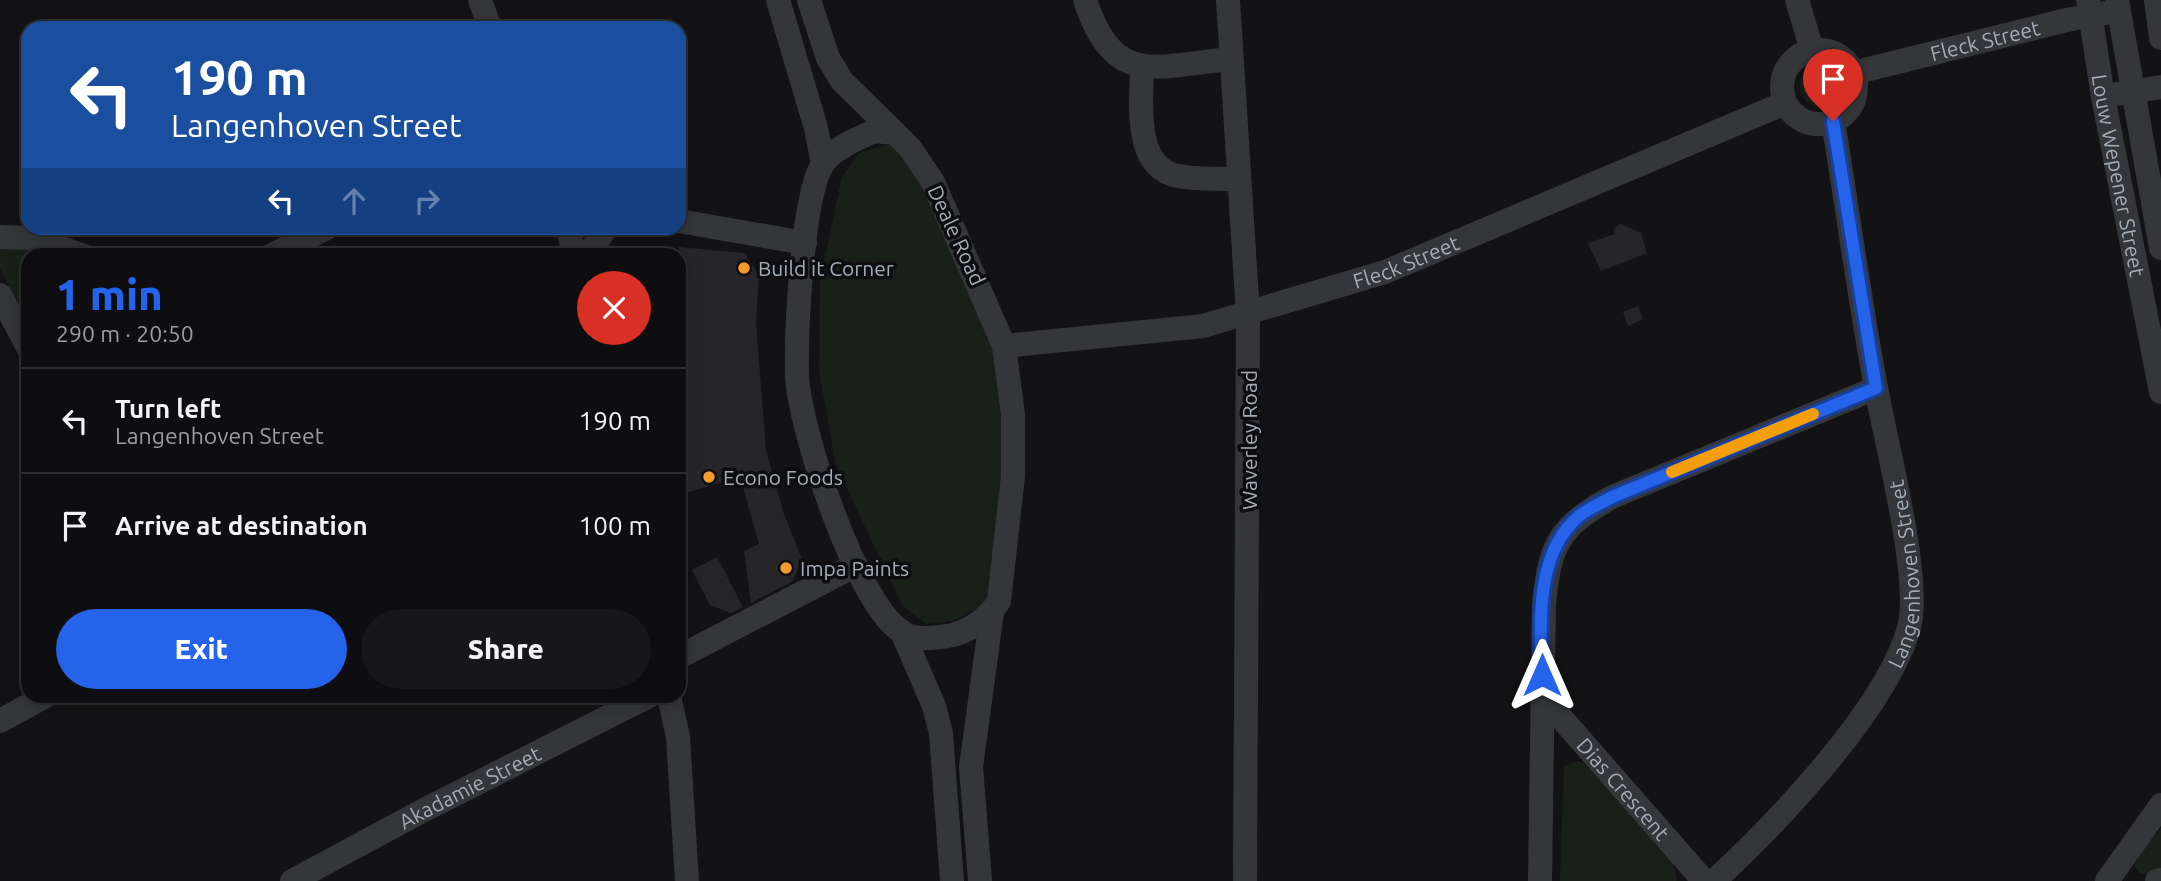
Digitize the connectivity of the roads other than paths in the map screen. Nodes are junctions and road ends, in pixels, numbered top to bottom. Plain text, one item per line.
1 (480, 0) edge
2 (778, 0) edge
3 (809, 0) edge
4 (1085, 0) edge
5 (1227, 0) edge
6 (1797, 0) edge
7 (2156, 0) edge
8 (2119, 3) edge
9 (2089, 7) edge
10 (487, 21) edge
11 (2161, 38) edge
12 (1812, 50) junction
13 (1231, 59) junction
14 (1142, 66) junction
15 (1853, 73) junction
16 (2161, 87) edge
17 (2133, 91) junction
18 (2103, 97) junction
19 (1785, 103) junction
20 (1833, 121) junction
21 (895, 133) junction
22 (823, 164) junction
23 (1239, 179) junction
24 (686, 222) edge
25 (313, 235) edge
26 (0, 237) edge
27 (805, 243) junction
28 (60, 248) edge
29 (287, 248) edge
30 (2161, 248) edge
31 (0, 295) edge
32 (1248, 315) junction
33 (21, 334) edge
34 (1004, 346) junction
35 (1876, 388) junction
36 (2161, 392) edge
37 (856, 565) junction
38 (992, 612) junction
39 (902, 632) junction
40 (686, 653) edge
41 (1543, 697) junction
42 (33, 703) edge
43 (635, 703) edge
44 (671, 703) edge
45 (0, 721) edge
46 (1584, 744) junction
47 (1542, 766) junction
48 (2161, 805) edge
49 (292, 881) edge
50 (687, 881) edge
51 (952, 881) edge
52 (980, 881) edge
53 (1245, 881) edge
54 (1540, 881) edge
55 (1704, 881) edge
56 (1714, 881) edge
57 (2108, 881) edge

1 - 10 street
2 - 22 street
3 - 21 street, Deale Road
4 - 14 street
5 - 13 street, Waverley Road
6 - 12 street
7 - 11 street
8 - 9 street, Fleck Street
8 - 17 street, Louw Wepener Street
9 - 15 street, Fleck Street
9 - 18 street, Louw Wepener Street
12 - 15 street
12 - 19 street
13 - 14 street
13 - 23 street, Waverley Road
14 - 23 street
15 - 20 street
16 - 17 street
17 - 18 street
17 - 30 street, Louw Wepener Street
18 - 36 street, Louw Wepener Street
19 - 20 street
19 - 32 street, Fleck Street
20 - 35 street, Langenhoven Street
21 - 22 street
21 - 34 street, Deale Road
22 - 27 street
23 - 32 street, Waverley Road
24 - 27 street
25 - 29 street
26 - 28 street
27 - 37 street
31 - 33 street
32 - 34 street, Fleck Street
32 - 53 street, Waverley Road
34 - 38 street, Deale Road
35 - 41 street, Dias Crescent
35 - 56 street, Langenhoven Street
37 - 39 street
37 - 40 street
38 - 39 street
38 - 52 street, Deale Road
39 - 51 street
41 - 46 street, Dias Crescent
41 - 47 street, Dias Crescent
42 - 45 street
43 - 49 street, Akadamie Street
44 - 50 street
46 - 47 street
46 - 55 street, Dias Crescent
47 - 54 street, Dias Crescent
48 - 57 street

